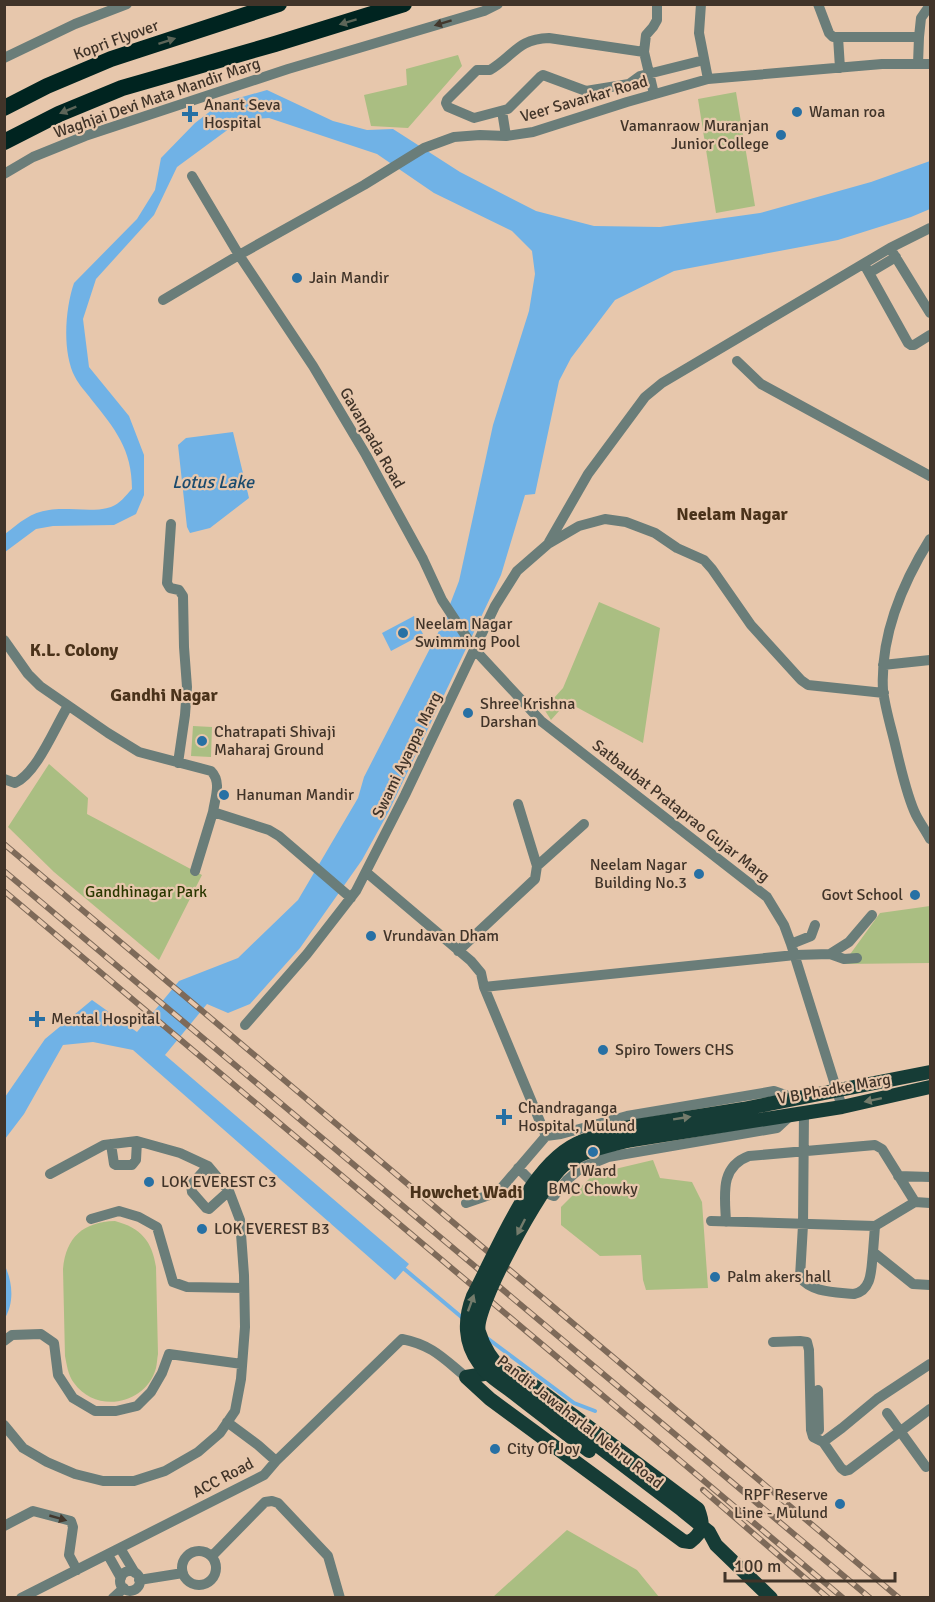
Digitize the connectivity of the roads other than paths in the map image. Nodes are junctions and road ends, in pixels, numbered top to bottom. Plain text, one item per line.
1 (127, 4) edge
2 (279, 4) edge
3 (404, 4) edge
4 (498, 4) edge
5 (657, 4) edge
6 (701, 4) edge
7 (818, 4) edge
8 (930, 5) edge
9 (103, 9) edge
10 (838, 37) junction
11 (919, 37) junction
12 (644, 52) junction
13 (4, 58) edge
14 (704, 60) junction
15 (918, 64) junction
16 (930, 64) edge
17 (840, 68) junction
18 (649, 73) junction
19 (708, 79) junction
20 (654, 94) junction
21 (4, 108) edge
22 (502, 111) junction
23 (506, 136) junction
24 (4, 142) edge
25 (4, 174) edge
26 (192, 177) dead end
27 (930, 228) edge
28 (893, 253) junction
29 (239, 255) junction
30 (866, 268) junction
31 (163, 300) dead end
32 (930, 313) edge
33 (930, 335) edge
34 (737, 361) dead end
35 (930, 476) edge
36 (171, 524) dead end
37 (930, 539) edge
38 (548, 544) junction
39 (4, 640) edge
40 (472, 646) junction
41 (930, 660) edge
42 (883, 664) junction
43 (884, 693) junction
44 (68, 706) junction
45 (178, 763) junction
46 (4, 779) edge
47 (518, 804) dead end
48 (213, 812) junction
49 (584, 824) dead end
50 (930, 839) edge
51 (537, 866) junction
52 (195, 871) dead end
53 (366, 872) junction
54 (351, 898) junction
55 (872, 915) dead end
56 (814, 925) dead end
57 (791, 944) junction
58 (458, 951) junction
59 (830, 954) junction
60 (795, 955) junction
61 (857, 958) dead end
62 (484, 987) junction
63 (245, 1025) dead end
64 (930, 1072) edge
65 (930, 1087) edge
66 (837, 1090) junction
67 (794, 1098) junction
68 (842, 1107) junction
69 (798, 1113) junction
70 (742, 1115) junction
71 (546, 1136) junction
72 (137, 1141) junction
73 (111, 1144) junction
74 (803, 1152) junction
75 (208, 1166) junction
76 (518, 1168) junction
77 (50, 1174) dead end
78 (898, 1176) junction
79 (930, 1177) edge
80 (230, 1191) junction
81 (915, 1202) junction
82 (466, 1203) dead end
83 (930, 1203) edge
84 (91, 1219) dead end
85 (711, 1221) dead end
86 (726, 1222) junction
87 (803, 1225) junction
88 (875, 1226) junction
89 (873, 1252) junction
90 (930, 1285) edge
91 (244, 1288) junction
92 (4, 1341) edge
93 (773, 1342) dead end
94 (242, 1364) junction
95 (930, 1364) edge
96 (466, 1377) junction
97 (930, 1409) edge
98 (887, 1413) dead end
99 (558, 1421) junction
100 (227, 1422) junction
101 (4, 1425) edge
102 (900, 1431) junction
103 (823, 1442) junction
104 (276, 1461) junction
105 (926, 1467) dead end
106 (4, 1527) edge
107 (700, 1531) junction
108 (120, 1548) junction
109 (108, 1555) junction
110 (212, 1556) junction
111 (76, 1570) junction
112 (183, 1573) junction
113 (137, 1576) junction
114 (122, 1583) junction
115 (21, 1598) edge
116 (113, 1598) edge
117 (340, 1598) edge
118 (771, 1598) edge

1 - 9 street
21 -> 2 highway, Kopri Flyover
3 -> 24 highway
4 -> 25 street, Waghjai Devi Mata Mandir Marg
5 - 12 street
6 - 14 street
7 - 10 street
8 - 11 street
9 - 13 street
10 - 11 street
10 - 17 street
11 - 15 street
12 - 18 street
12 - 22 street
14 - 18 street
14 - 19 street
15 - 16 street, Veer Savarkar Road
15 - 17 street, Veer Savarkar Road
17 - 19 street, Veer Savarkar Road
18 - 20 street
18 - 22 street
19 - 20 street, Veer Savarkar Road
20 - 23 street, Veer Savarkar Road
22 - 23 street
23 - 29 street, Veer Savarkar Road
26 - 29 street, Gavanpada Road
27 - 28 street
28 - 30 street
28 - 32 street
29 - 31 street, Veer Savarkar Road
29 - 40 street, Gavanpada Road
30 - 33 street
30 - 38 street
34 - 35 street
36 - 45 street
37 - 42 street
38 - 40 street, Swami Ayappa Marg
38 - 43 street
39 - 44 street
40 - 53 street, Swami Ayappa Marg
40 - 57 street, Satbaubat Prataprao Gujar Marg
41 - 42 street
42 - 43 street
43 - 50 street
44 - 45 street
44 - 46 street
45 - 48 street
47 - 51 street
48 - 52 street
48 - 54 street
49 - 51 street
51 - 58 street
53 - 54 street, Swami Ayappa Marg
53 - 58 street
54 - 63 street, Swami Ayappa Marg
55 - 59 street
56 - 57 street
57 - 60 street, Satbaubat Prataprao Gujar Marg
58 - 62 street
59 - 60 street
59 - 61 street
60 - 62 street
60 - 66 street, Satbaubat Prataprao Gujar Marg
62 - 71 street
64 - 66 main road, V B Phadke Marg
65 -> 68 main road, V B Phadke Marg
66 - 67 main road, V B Phadke Marg
66 - 68 street, Satbaubat Prataprao Gujar Marg
67 - 70 main road, V B Phadke Marg
67 - 71 street
68 - 69 main road, V B Phadke Marg
69 - 70 main road, V B Phadke Marg
69 - 74 street
69 - 76 street
70 - 99 main road, Pandit Jawaharlal Nehru Road, bridge
71 - 76 street
72 - 73 street
72 - 73 street
72 - 75 street
73 - 77 street
74 - 78 street
74 - 86 street
74 - 87 street
75 - 80 street
75 - 80 street
76 - 82 street
78 - 79 street
78 - 81 street
80 - 91 street
81 - 83 street
81 - 88 street
84 - 91 street
85 - 86 street
86 - 87 street
87 - 88 street
87 - 89 street
88 - 89 street
89 - 90 street
91 - 94 street
92 - 94 street
93 - 103 street
94 - 100 street
95 - 103 street
96 - 104 street, ACC Road
96 - 107 main road
96 - 107 main road
97 - 102 street
98 - 102 street
99 - 107 main road, Pandit Jawaharlal Nehru Road
99 - 107 main road, Pandit Jawaharlal Nehru Road
100 - 101 street
100 - 104 street
102 - 103 street
102 - 105 street
104 - 108 street, ACC Road
106 -> 111 street
107 - 118 main road
108 - 109 street, ACC Road
108 - 113 street
109 - 111 street, ACC Road
109 - 114 street
110 - 112 street
110 - 112 street
110 - 117 street
111 - 115 street, ACC Road
112 - 113 street
113 - 114 street
113 - 114 street
114 - 116 street

